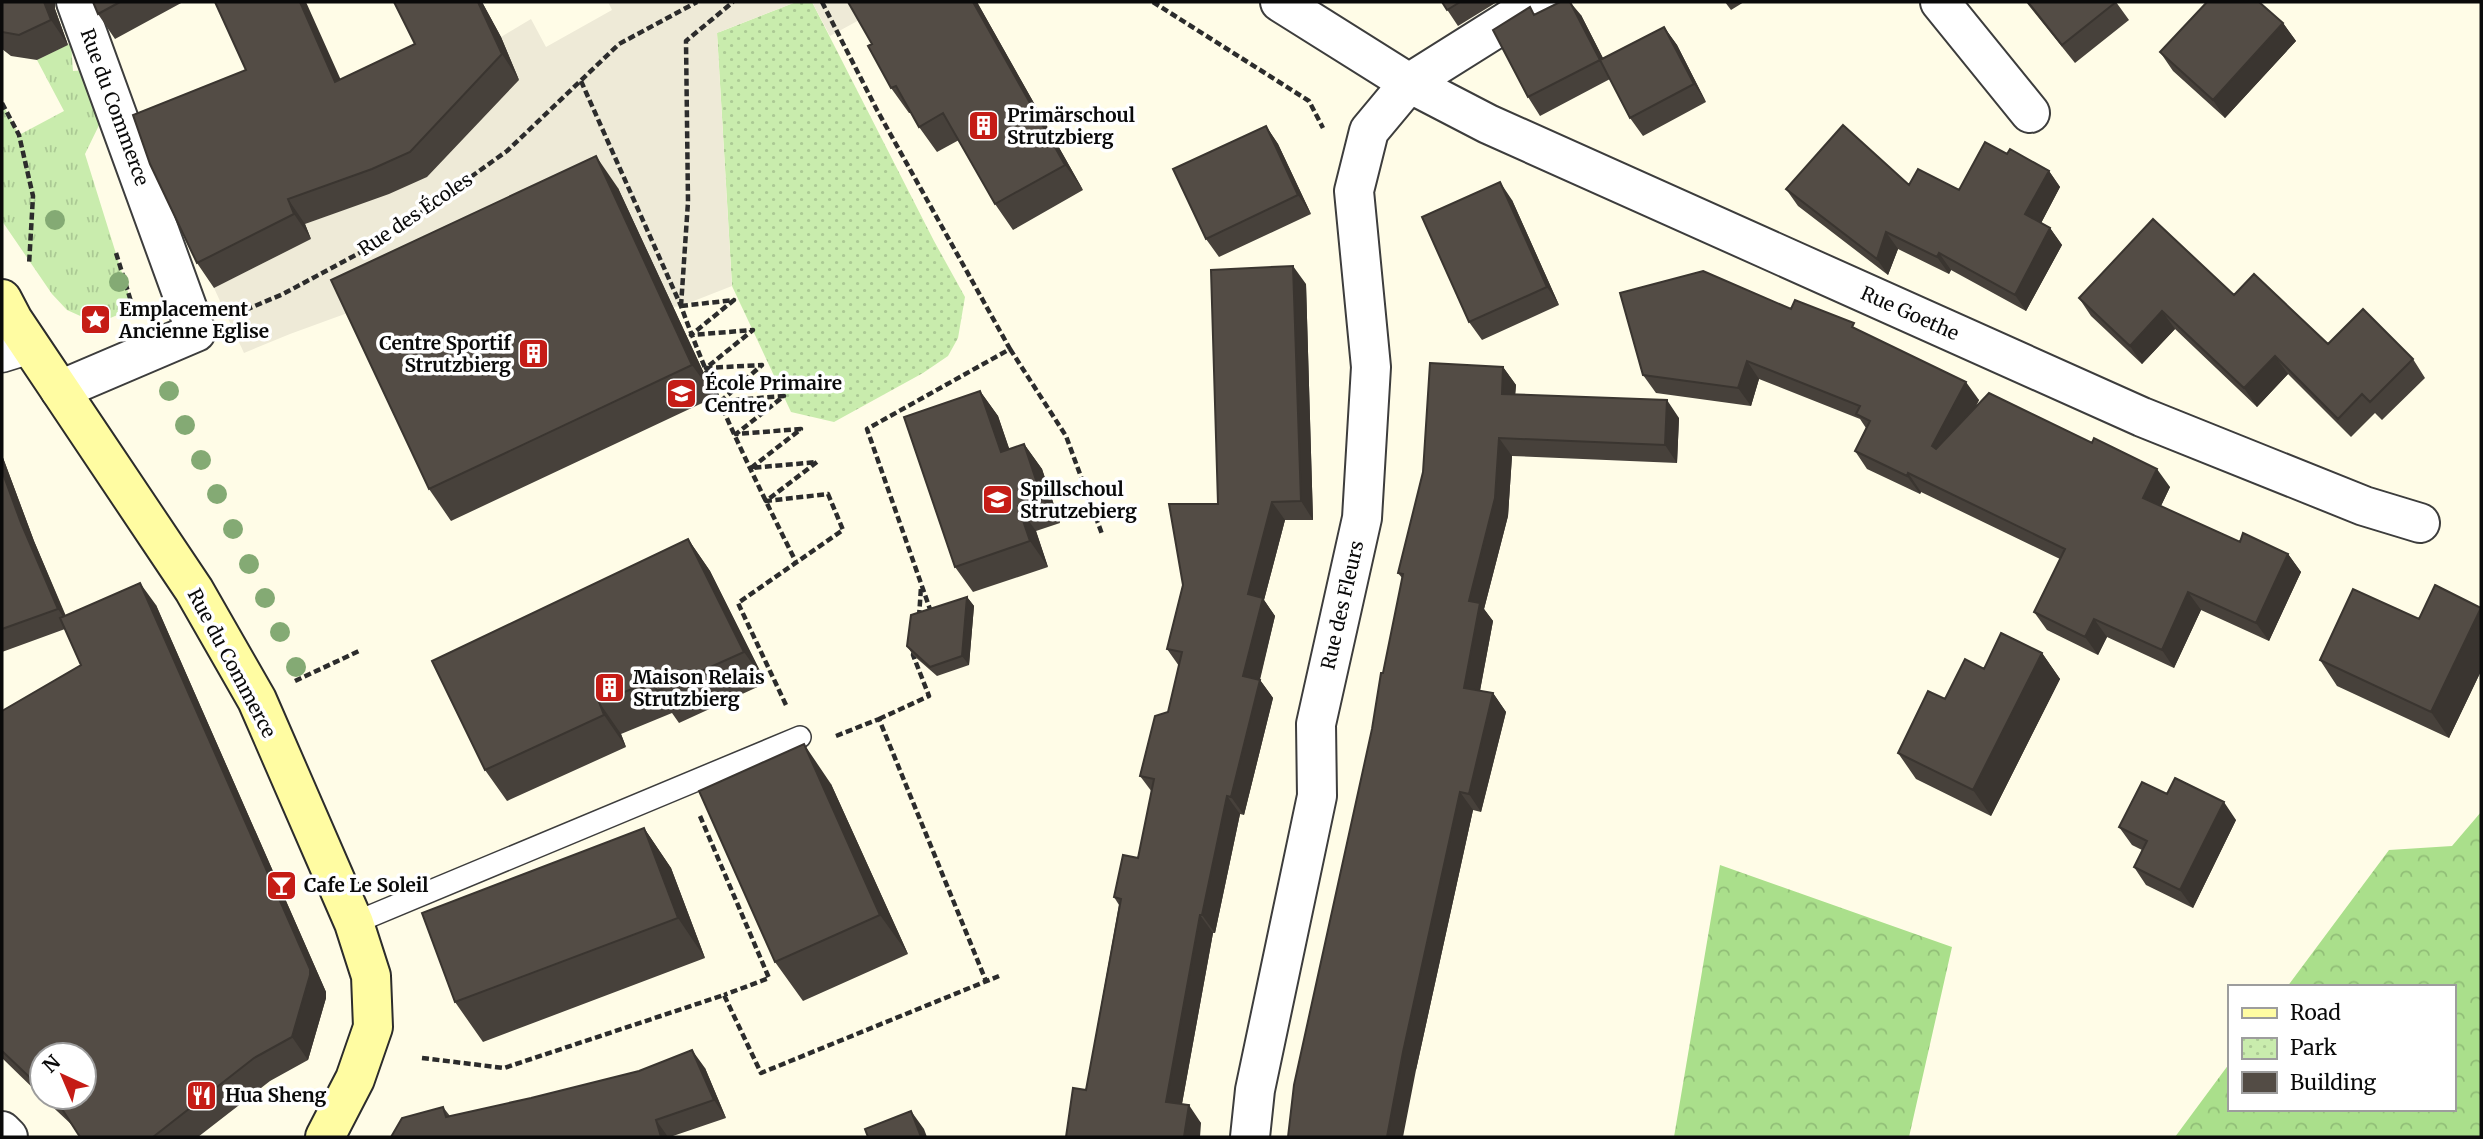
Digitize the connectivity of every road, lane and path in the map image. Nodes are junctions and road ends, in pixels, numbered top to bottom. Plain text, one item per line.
1 (76, 2) edge
2 (697, 2) edge
3 (733, 2) edge
4 (822, 2) edge
5 (1153, 2) edge
6 (1280, 2) edge
7 (1538, 2) edge
8 (1940, 2) edge
9 (581, 80) junction
10 (1409, 83) junction
11 (2, 103) edge
12 (2030, 113) dead end
13 (1354, 191) junction
14 (681, 306) junction
15 (12, 330) edge
16 (196, 332) junction
17 (691, 335) junction
18 (1010, 349) junction
19 (706, 368) junction
20 (60, 390) junction
21 (721, 401) junction
22 (736, 434) junction
23 (751, 468) junction
24 (766, 501) junction
25 (2420, 523) dead end
26 (1102, 534) dead end
27 (796, 562) junction
28 (922, 585) junction
29 (933, 619) edge
30 (918, 624) edge
31 (754, 637) junction
32 (745, 641) dead end
33 (915, 645) edge
34 (361, 650) dead end
35 (257, 700) junction
36 (879, 719) junction
37 (800, 737) junction
38 (687, 785) junction
39 (354, 923) junction
40 (999, 976) dead end
41 (986, 981) junction
42 (724, 995) junction
43 (422, 1058) dead end
44 (2, 1131) edge
45 (8, 1137) edge
46 (325, 1137) edge
47 (1250, 1137) edge

1 - 16 street, Rue du Commerce
2 - 9 path, Rue des Écoles
3 - 14 path
4 - 18 path
5 - 13 path
6 - 10 street, Rue Goethe
7 - 10 street, Rue des Fleurs
8 - 12 street
9 - 14 path
9 - 16 path, Rue des Écoles
10 - 13 street, Rue des Fleurs
10 - 25 street, Rue Goethe
11 - 15 path
13 - 47 street, Rue des Fleurs
14 - 17 path
14 - 17 path
15 - 20 main road, Rue du Commerce
16 - 20 street
17 - 19 path
17 - 19 path
18 - 26 path
18 - 28 path
19 - 21 path
19 - 21 path
20 - 35 main road, Rue du Commerce
21 - 22 path
21 - 22 path
22 - 23 path
22 - 23 path
23 - 24 path
23 - 24 path
24 - 27 path
24 - 27 path
27 - 31 path
28 - 29 path
28 - 30 path
31 - 32 path
31 - 37 path
33 - 36 path
34 - 35 path
35 - 39 main road, Rue du Commerce
36 - 37 path
36 - 41 path
37 - 38 lane
38 - 39 lane
38 - 42 path
39 - 46 main road, Rue du Commerce
40 - 41 path
41 - 42 path
42 - 43 path
44 - 45 street

